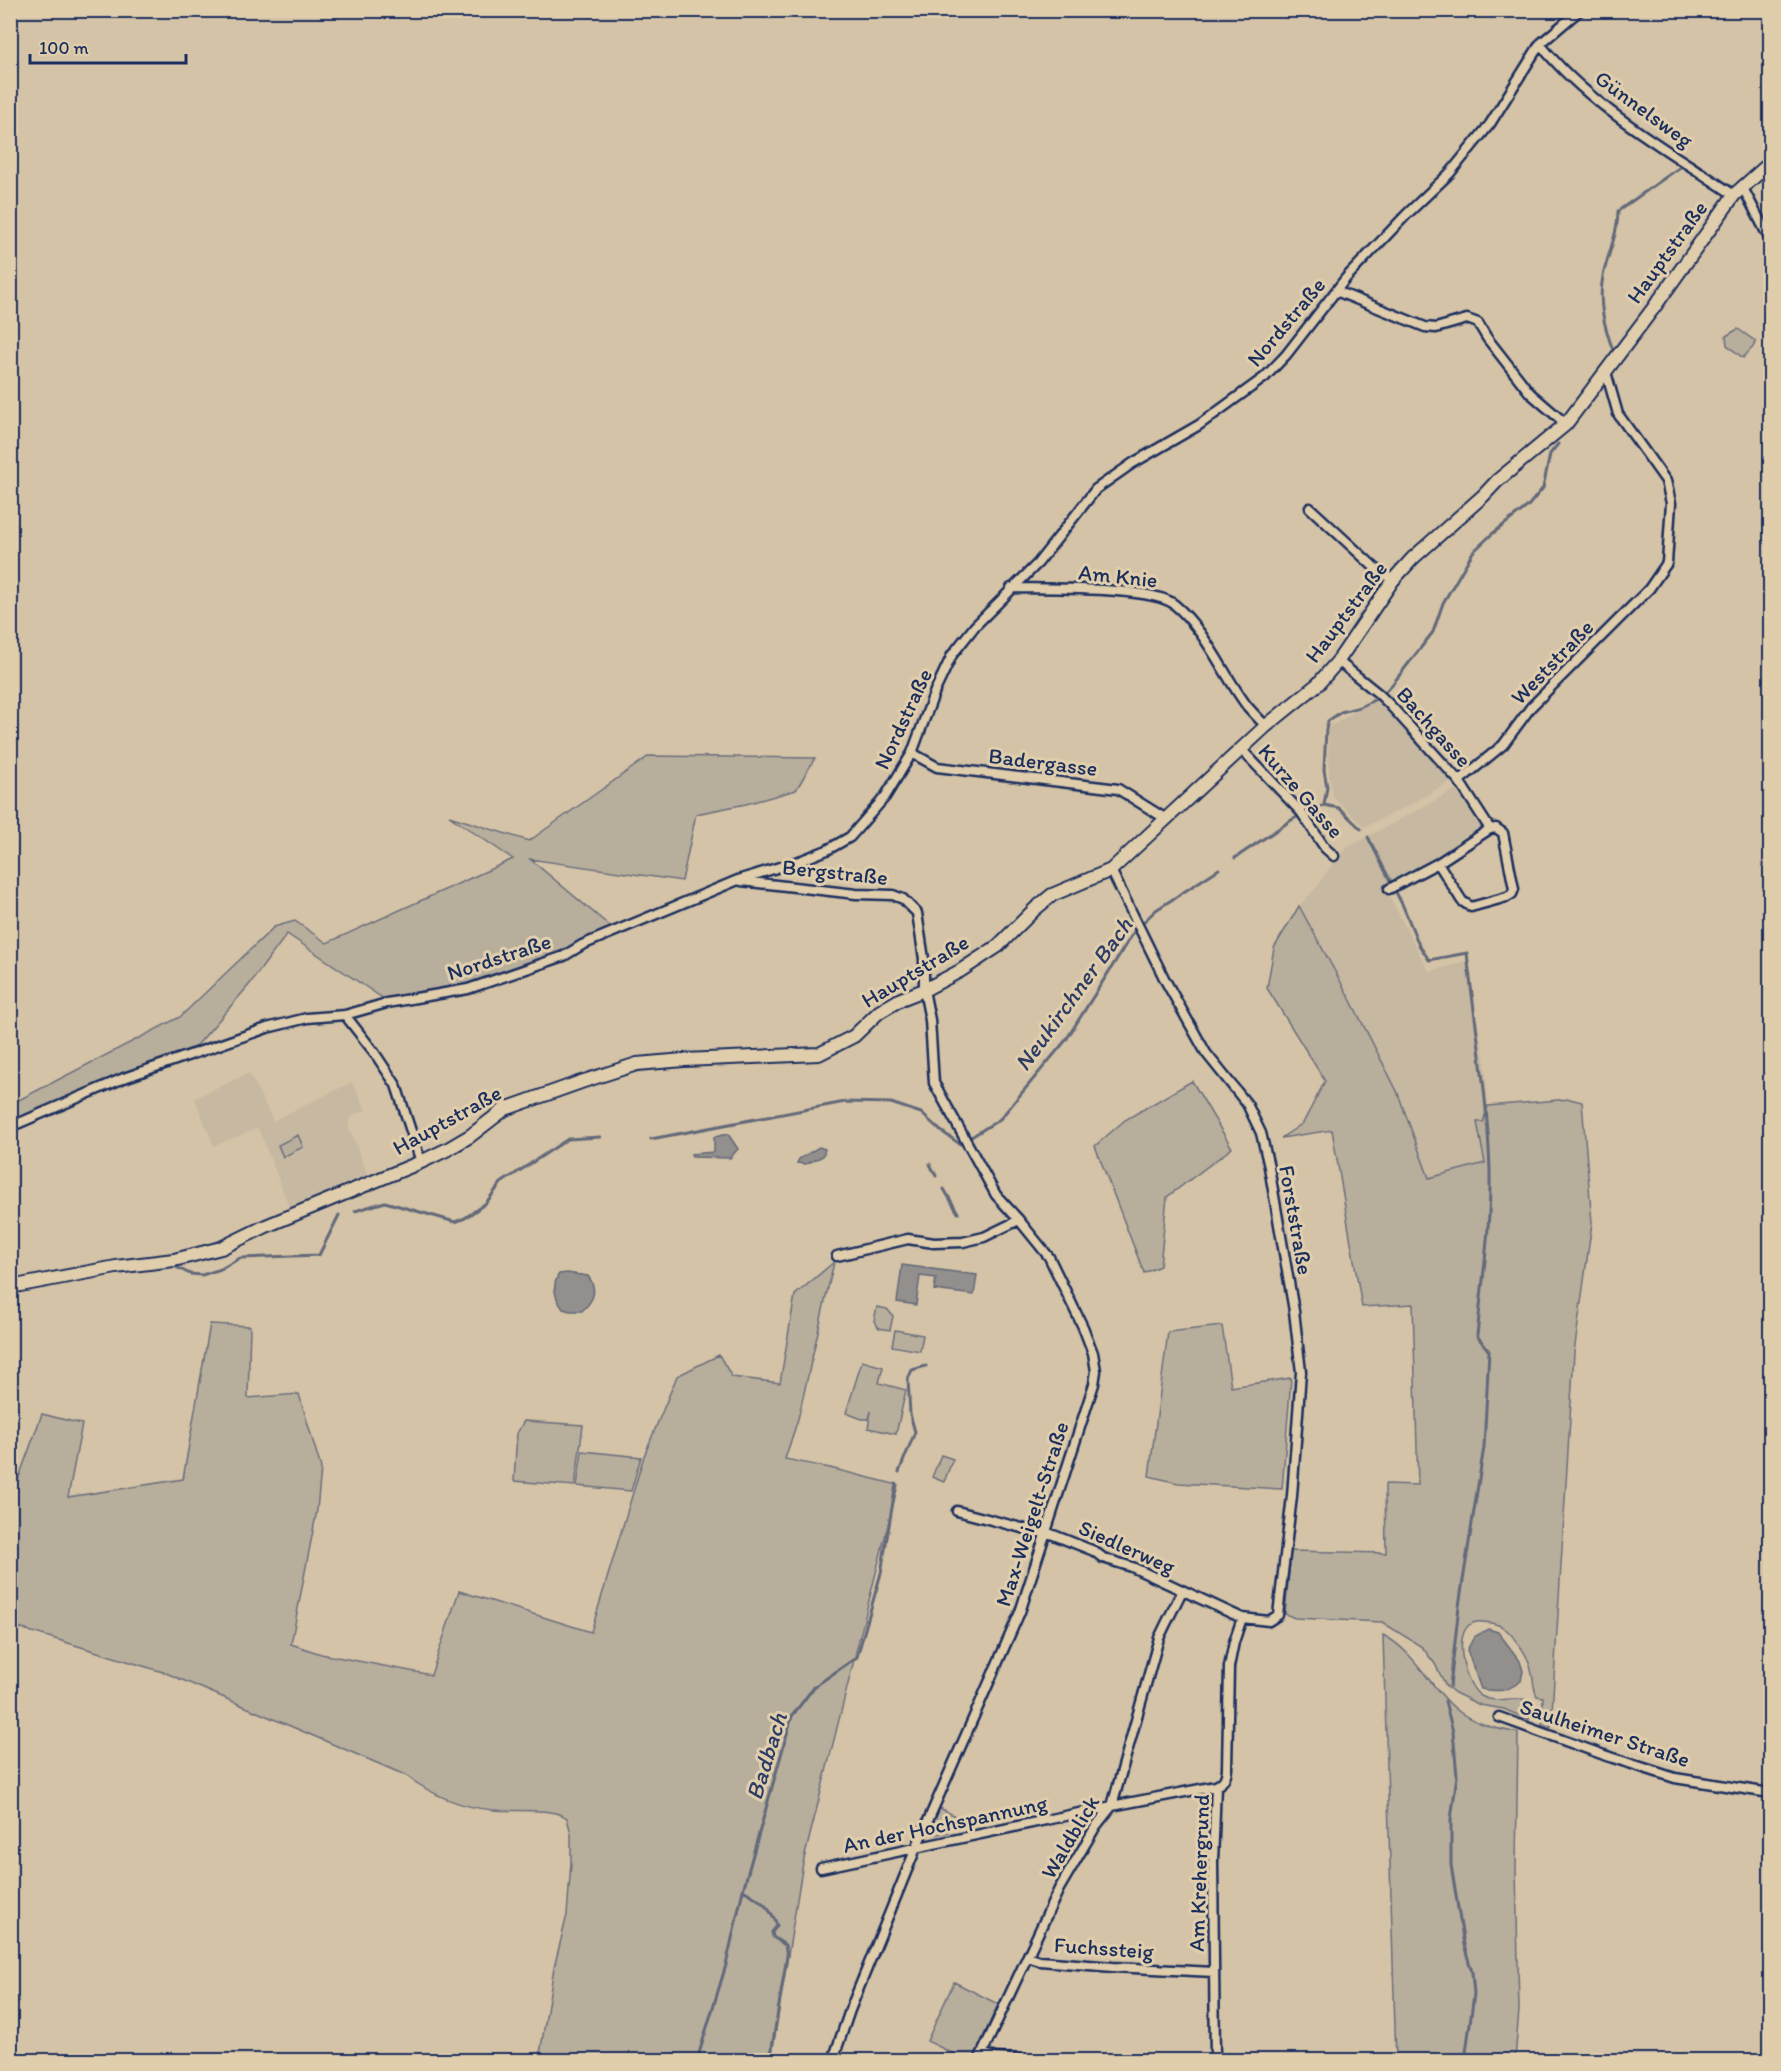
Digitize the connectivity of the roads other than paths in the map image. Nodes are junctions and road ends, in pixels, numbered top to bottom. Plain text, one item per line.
1 (1580, 10) edge
2 (1540, 44) junction
3 (1770, 163) edge
4 (1738, 190) junction
5 (1770, 240) edge
6 (1336, 291) junction
7 (1606, 372) junction
8 (1566, 424) junction
9 (1310, 508) dead end
10 (1393, 580) junction
11 (1011, 588) junction
12 (1338, 662) junction
13 (1266, 726) junction
14 (1241, 749) junction
15 (912, 753) junction
16 (1459, 782) junction
17 (1166, 819) junction
18 (1490, 829) junction
19 (1334, 856) dead end
20 (1438, 863) junction
21 (1111, 870) junction
22 (738, 880) junction
23 (1389, 889) dead end
24 (924, 990) junction
25 (345, 1015) junction
26 (10, 1127) edge
27 (421, 1162) junction
28 (1019, 1220) junction
29 (837, 1256) dead end
30 (10, 1287) edge
31 (957, 1511) dead end
32 (1046, 1532) junction
33 (1182, 1591) junction
34 (1278, 1615) joint
35 (1242, 1618) junction
36 (1499, 1717) dead end
37 (1216, 1786) junction
38 (1770, 1793) edge
39 (1112, 1806) junction
40 (916, 1848) junction
41 (821, 1868) dead end
42 (1028, 1957) junction
43 (1214, 1972) junction
44 (981, 2057) edge
45 (833, 2061) edge
46 (1026, 2061) edge
47 (1215, 2061) edge

1 - 2 street, Nordstraße
2 - 4 street, Günnelsweg
2 - 6 street, Nordstraße
3 - 4 street, Hauptstraße
4 - 5 street
4 - 7 street, Hauptstraße
6 - 8 street
6 - 11 street, Nordstraße
7 - 8 street, Hauptstraße
7 - 16 street, Weststraße
8 - 10 street, Hauptstraße
9 - 10 street
10 - 12 street, Hauptstraße
11 - 13 street, Am Knie
11 - 15 street, Nordstraße
12 - 13 street, Hauptstraße
12 - 16 street, Bachgasse
13 - 14 street, Hauptstraße
14 - 17 street, Hauptstraße
14 - 19 street, Kurze Gasse
15 - 17 street, Badergasse
15 - 22 street, Nordstraße
16 - 18 street, Bachgasse
17 - 21 street, Hauptstraße
18 - 20 street
18 - 20 street, Bachgasse
20 - 23 street
21 - 24 street, Hauptstraße
21 - 34 street, Forststraße
22 - 24 street, Bergstraße
22 - 25 street, Nordstraße
24 - 27 street, Hauptstraße
24 - 28 street, Max-Weigelt-Straße
25 - 26 street, Nordstraße
25 - 27 street
27 - 30 street, Hauptstraße
28 - 29 street
28 - 32 street, Max-Weigelt-Straße
31 - 32 street, Siedlerweg
32 - 33 street, Siedlerweg
32 - 40 street, Max-Weigelt-Straße
33 - 35 street, Siedlerweg
33 - 39 street, Waldblick
34 - 35 street, Siedlerweg
35 - 37 street, Am Krehergrund
36 - 38 street, Saulheimer Straße
37 - 39 street, An der Hochspannung
37 - 43 street, Am Krehergrund
39 - 40 street, An der Hochspannung
39 - 42 street, Waldblick
40 - 41 street, An der Hochspannung
40 - 45 street, Max-Weigelt-Straße
42 - 43 street, Fuchssteig
42 - 44 street, Waldblick
43 - 47 street, Am Krehergrund
44 - 46 street

